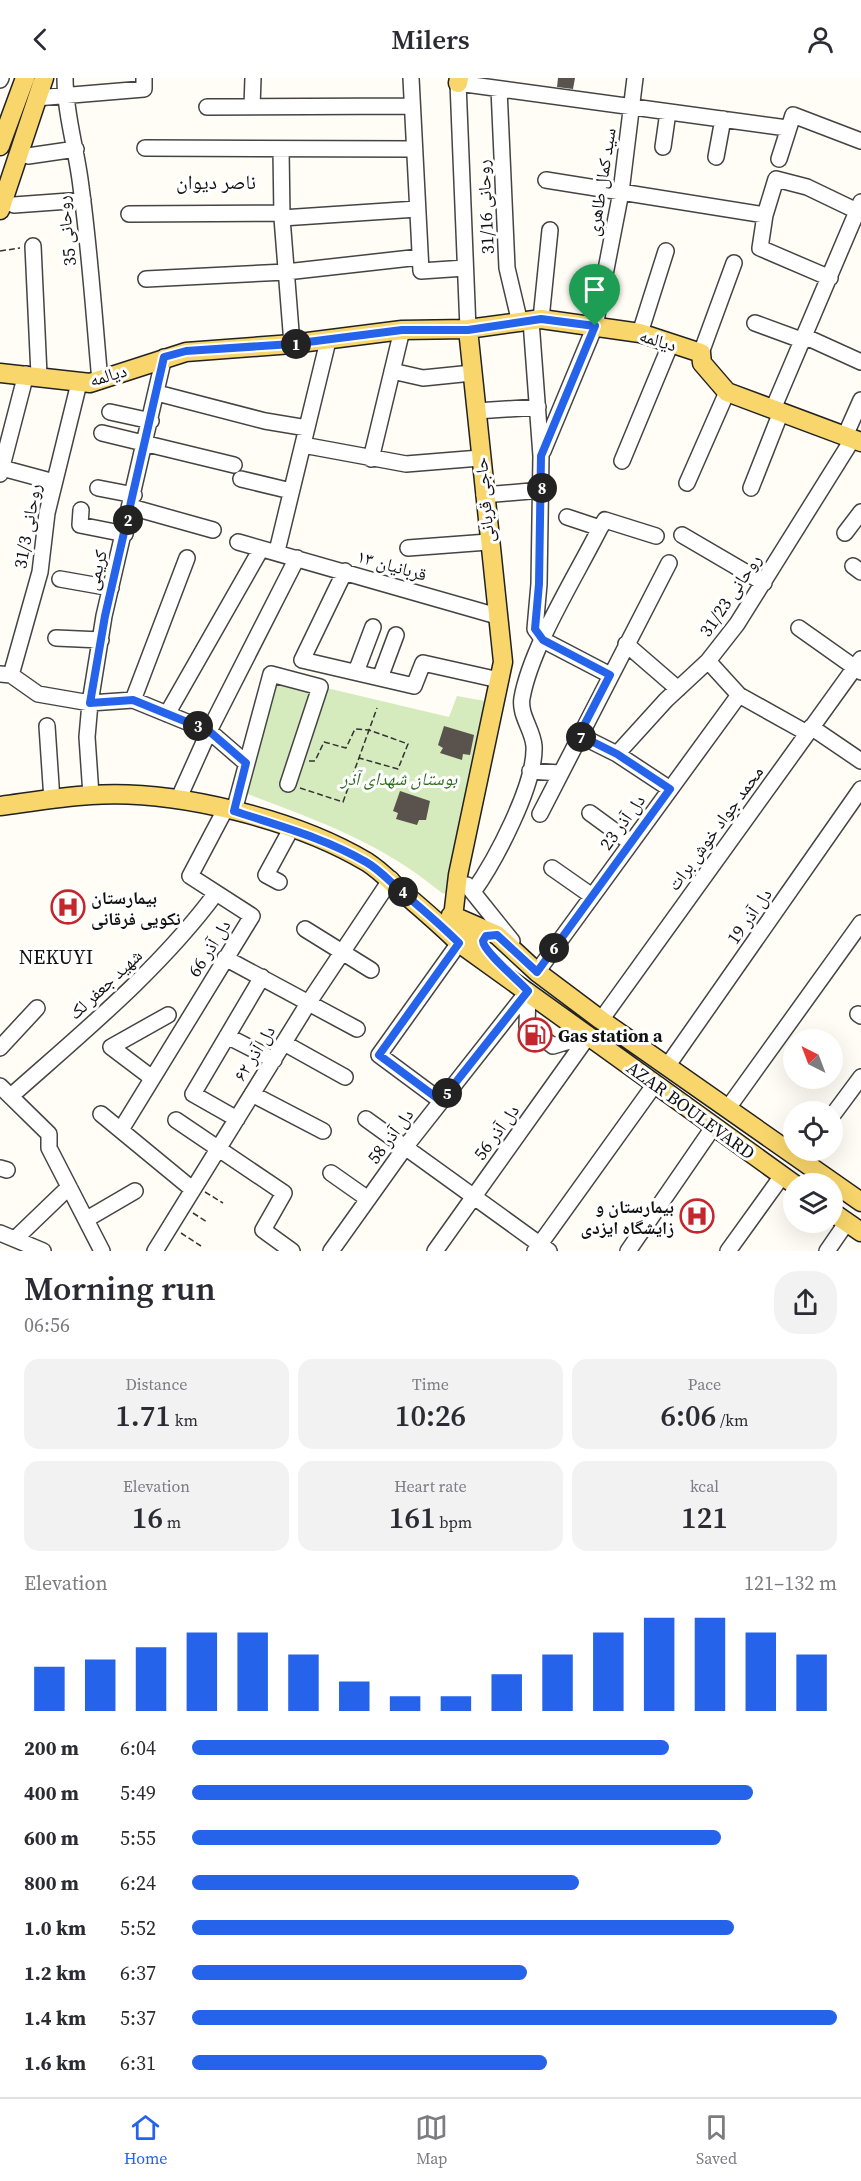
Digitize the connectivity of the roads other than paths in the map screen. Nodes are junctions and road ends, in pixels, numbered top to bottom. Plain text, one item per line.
1 (25, 78) edge
2 (44, 78) edge
3 (65, 78) edge
4 (144, 78) edge
5 (253, 78) edge
6 (411, 78) edge
7 (635, 78) edge
8 (458, 81) edge
9 (499, 89) junction
10 (65, 96) junction
11 (36, 98) junction
12 (7, 105) edge
13 (412, 106) junction
14 (207, 107) dead end
15 (252, 107) junction
16 (633, 107) junction
17 (668, 112) junction
18 (723, 119) junction
19 (787, 128) junction
20 (861, 141) edge
21 (0, 146) edge
22 (663, 147) dead end
23 (145, 148) dead end
24 (414, 148) junction
25 (76, 149) junction
26 (281, 149) junction
27 (28, 156) dead end
28 (716, 157) dead end
29 (779, 159) dead end
30 (546, 180) dead end
31 (621, 192) junction
32 (83, 200) junction
33 (859, 206) edge
34 (7, 207) edge
35 (417, 209) junction
36 (129, 214) dead end
37 (765, 215) junction
38 (282, 216) junction
39 (550, 230) dead end
40 (33, 246) road end
41 (666, 251) dead end
42 (734, 262) dead end
43 (421, 264) junction
44 (465, 268) junction
45 (286, 272) junction
46 (830, 278) junction
47 (146, 279) dead end
48 (531, 321) junction
49 (755, 323) dead end
50 (595, 326) junction
51 (402, 330) junction
52 (468, 330) junction
53 (640, 333) junction
54 (805, 339) junction
55 (328, 340) junction
56 (292, 344) junction
57 (671, 344) junction
58 (701, 353) junction
59 (164, 357) junction
60 (861, 362) edge
61 (392, 371) junction
62 (0, 372) edge
63 (472, 373) junction
64 (33, 374) junction
65 (100, 381) junction
66 (79, 383) junction
67 (727, 392) junction
68 (157, 393) junction
69 (861, 400) edge
70 (538, 407) junction
71 (777, 410) junction
72 (476, 411) junction
73 (110, 412) dead end
74 (150, 421) junction
75 (7, 423) edge
76 (307, 428) junction
77 (102, 433) dead end
78 (853, 439) edge
79 (145, 443) junction
80 (303, 445) junction
81 (541, 456) junction
82 (480, 458) junction
83 (371, 459) junction
84 (622, 461) dead end
85 (1, 471) edge
86 (54, 482) junction
87 (687, 483) dead end
88 (98, 488) dead end
89 (751, 488) dead end
90 (542, 490) junction
91 (291, 491) junction
92 (484, 495) junction
93 (132, 501) junction
94 (81, 510) dead end
95 (861, 512) edge
96 (567, 517) dead end
97 (603, 524) junction
98 (213, 530) dead end
99 (845, 533) dead end
100 (125, 534) junction
101 (682, 535) dead end
102 (656, 536) dead end
103 (238, 542) dead end
104 (488, 542) junction
105 (408, 548) dead end
106 (269, 550) junction
107 (187, 558) dead end
108 (297, 558) junction
109 (669, 563) dead end
110 (345, 571) junction
111 (60, 579) dead end
112 (764, 583) junction
113 (111, 588) junction
114 (497, 616) junction
115 (373, 627) dead end
116 (799, 628) dead end
117 (396, 635) dead end
118 (56, 638) dead end
119 (100, 640) junction
120 (543, 640) junction
121 (626, 644) junction
122 (708, 661) junction
123 (503, 662) junction
124 (859, 666) edge
125 (531, 668) junction
126 (356, 672) junction
127 (6, 674) edge
128 (610, 675) junction
129 (380, 678) junction
130 (499, 680) junction
131 (678, 689) junction
132 (739, 695) junction
133 (133, 700) junction
134 (90, 703) junction
135 (167, 714) junction
136 (47, 726) dead end
137 (809, 730) junction
138 (209, 731) junction
139 (579, 735) junction
140 (617, 754) junction
141 (861, 761) edge
142 (246, 763) junction
143 (530, 771) junction
144 (560, 773) junction
145 (288, 784) road end
146 (670, 789) junction
147 (861, 789) edge
148 (91, 795) junction
149 (52, 800) junction
150 (178, 800) junction
151 (0, 806) edge
152 (230, 810) junction
153 (590, 813) dead end
154 (540, 814) dead end
155 (291, 829) junction
156 (631, 843) junction
157 (552, 868) dead end
158 (458, 875) junction
159 (391, 879) junction
160 (279, 882) dead end
161 (473, 892) junction
162 (216, 893) junction
163 (592, 896) junction
164 (453, 917) junction
165 (861, 923) edge
166 (305, 930) dead end
167 (497, 935) junction
168 (459, 943) junction
169 (341, 951) junction
170 (486, 951) junction
171 (225, 958) junction
172 (532, 966) junction
173 (371, 970) dead end
174 (262, 977) junction
175 (528, 991) junction
176 (309, 1002) junction
177 (37, 1008) dead end
178 (168, 1016) dead end
179 (601, 1020) junction
180 (357, 1029) dead end
181 (589, 1035) junction
182 (227, 1036) junction
183 (284, 1043) junction
184 (0, 1048) edge
185 (274, 1060) junction
186 (668, 1065) junction
187 (345, 1077) dead end
188 (861, 1077) edge
189 (152, 1078) junction
190 (655, 1084) junction
191 (6, 1091) edge
192 (252, 1094) junction
193 (855, 1096) edge
194 (441, 1101) junction
195 (843, 1106) edge
196 (728, 1108) junction
197 (101, 1114) dead end
198 (237, 1119) junction
199 (366, 1119) dead end
200 (176, 1120) dead end
201 (714, 1126) junction
202 (122, 1128) junction
203 (322, 1131) dead end
204 (783, 1142) edge
205 (406, 1146) junction
206 (218, 1149) junction
207 (811, 1161) edge
208 (331, 1173) dead end
209 (783, 1176) edge
210 (783, 1186) edge
211 (69, 1187) junction
212 (193, 1188) junction
213 (135, 1191) dead end
214 (474, 1196) junction
215 (368, 1199) junction
216 (861, 1202) edge
217 (87, 1219) junction
218 (847, 1222) edge
219 (0, 1233) edge
220 (16, 1238) junction
221 (541, 1249) edge
222 (43, 1251) edge
223 (102, 1251) edge
224 (155, 1251) edge
225 (292, 1251) edge
226 (331, 1251) edge
227 (435, 1251) edge
228 (628, 1251) edge
229 (728, 1251) edge
230 (827, 1251) edge

1 - 12 main road
2 - 11 main road
3 - 10 street, روحانی 35
4 - 10 street
5 - 15 street
6 - 13 street
7 - 16 street, سید کمال طاهری
8 - 9 street
8 - 44 street, حاجی قربانی
9 - 16 street
9 - 48 street, روحانی 31/16
10 - 11 street
10 - 25 street, روحانی 35
11 - 34 main road
12 - 21 main road
13 - 15 street
13 - 24 street
14 - 15 street
16 - 17 street
16 - 31 street, سید کمال طاهری
17 - 18 street
17 - 22 street
18 - 19 street
18 - 28 street
19 - 20 street
19 - 29 street
23 - 26 street
24 - 26 street
24 - 35 street
25 - 27 street
25 - 32 street, روحانی 35
26 - 38 street
30 - 31 street
31 - 37 street
31 - 50 street, سید کمال طاهری
32 - 34 street
32 - 65 street, روحانی 35
33 - 37 street
33 - 46 street
35 - 38 street
35 - 43 street
36 - 38 street
37 - 46 street
38 - 45 street
39 - 48 street
40 - 64 street
41 - 53 street
42 - 58 street
43 - 44 street
43 - 45 street
44 - 52 street, حاجی قربانی
45 - 47 street
45 - 56 street
46 - 54 street
48 - 50 main road, دیالمه
48 - 52 main road, دیالمه
48 - 70 street
49 - 54 street
50 - 53 main road, دیالمه
50 - 81 street, سید کمال طاهری
51 - 52 main road, دیالمه
51 - 55 main road, دیالمه
51 - 61 street
52 - 63 main road, حاجی قربانی
53 - 57 main road, دیالمه
54 - 60 street
54 - 71 street
55 - 56 main road, دیالمه
55 - 76 street
56 - 59 main road, دیالمه
57 - 58 main road, دیالمه
57 - 84 street
58 - 67 main road, دیالمه
59 - 65 main road, دیالمه
59 - 68 street, کریمی
61 - 63 street
61 - 83 street
62 - 64 main road, دیالمه
63 - 72 main road, حاجی قربانی
64 - 66 main road, دیالمه
64 - 75 street
65 - 66 main road, دیالمه
66 - 86 street, روحانی 31/3
67 - 71 main road, دیالمه
67 - 87 street
68 - 74 street, کریمی
68 - 76 street
69 - 78 street, روحانی 31/23
70 - 72 street
70 - 81 street
71 - 78 main road, دیالمه
71 - 89 street
72 - 82 main road, حاجی قربانی
73 - 74 street
74 - 79 street, کریمی
75 - 85 street
76 - 80 street
77 - 79 street
78 - 112 street, روحانی 31/23
79 - 91 street
79 - 93 street, کریمی
80 - 83 street
80 - 91 street
81 - 90 street
82 - 83 street
82 - 92 main road, حاجی قربانی
85 - 86 street
86 - 127 street, روحانی 31/3
88 - 93 street
90 - 92 street
90 - 120 street
91 - 106 street
92 - 104 main road, حاجی قربانی
93 - 98 street
93 - 100 street, کریمی
94 - 100 street
95 - 99 street
96 - 97 street
97 - 102 street
97 - 120 street
100 - 113 street, کریمی
101 - 112 street
103 - 106 street, ۱۳ قربانیان
104 - 105 street
104 - 114 main road, حاجی قربانی
106 - 108 street, ۱۳ قربانیان
106 - 135 street
107 - 133 street
108 - 110 street, ۱۳ قربانیان
108 - 138 street
109 - 121 street
110 - 114 street, ۱۳ قربانیان
110 - 126 street
111 - 113 street
112 - 122 street, روحانی 31/23
113 - 119 street, کریمی
114 - 123 main road, حاجی قربانی
115 - 126 street
116 - 124 street
117 - 129 street
118 - 119 street
119 - 134 street, کریمی
120 - 125 street
120 - 128 street
121 - 128 street
121 - 131 street
122 - 131 street, روحانی 31/23
122 - 132 street
123 - 125 street
123 - 130 main road, حاجی قربانی
124 - 137 street, محمد جواد خوش برات
125 - 143 street
126 - 129 street
127 - 134 street
128 - 139 street
129 - 130 street
130 - 158 main road, حاجی قربانی
131 - 140 street, روحانی 31/23
132 - 137 street
132 - 146 street, دل آذر 23
133 - 134 street
133 - 135 street
134 - 148 street, کریمی
135 - 138 street
136 - 149 street
137 - 141 street
137 - 179 street, محمد جواد خوش برات
138 - 142 street
138 - 150 street
139 - 140 street
139 - 144 street
140 - 146 street
142 - 145 street
142 - 152 street
143 - 144 street
143 - 161 street
144 - 154 street
146 - 156 street, دل آذر 23
147 - 186 street, دل آذر 19
148 - 149 main road
148 - 150 main road
149 - 151 main road
150 - 152 main road
152 - 155 main road
152 - 162 street, دل آذر 66
153 - 156 street
155 - 159 main road
155 - 160 street
156 - 163 street, دل آذر 23
157 - 163 street
158 - 161 street
158 - 164 main road, حاجی قربانی
159 - 164 main road, AZAR BOULEVARD
159 - 168 main road, AZAR BOULEVARD
159 - 169 street, دل آذر ۶۲
161 - 172 street
162 - 171 street, دل آذر 66
162 - 191 street, شهید جعفر لک
163 - 172 street, دل آذر 23
164 - 167 main road, AZAR BOULEVARD
164 - 170 main road
165 - 196 street
166 - 169 street
167 - 170 main road
167 - 172 main road, AZAR BOULEVARD
168 - 175 main road, AZAR BOULEVARD
168 - 194 street
169 - 173 street
169 - 176 street, دل آذر ۶۲
170 - 175 main road
171 - 174 street
171 - 189 street, دل آذر 66
172 - 179 main road, AZAR BOULEVARD
174 - 176 street
174 - 182 street
175 - 181 main road, AZAR BOULEVARD
175 - 181 street
175 - 194 street, دل آذر 58
176 - 180 street
176 - 183 street, دل آذر ۶۲
177 - 184 street
178 - 189 street
179 - 186 main road, AZAR BOULEVARD
181 - 190 main road, AZAR BOULEVARD
181 - 214 street, دل آذر 56
182 - 185 street
182 - 198 street
183 - 185 street, دل آذر ۶۲
183 - 187 street
185 - 192 street, دل آذر ۶۲
186 - 196 main road, AZAR BOULEVARD
188 - 193 street
189 - 202 street, دل آذر 66
190 - 201 main road, AZAR BOULEVARD
190 - 221 street
191 - 211 street
192 - 198 street, دل آذر ۶۲
192 - 203 street
193 - 195 street
194 - 205 street, دل آذر 58
196 - 204 main road, AZAR BOULEVARD
197 - 202 street
198 - 206 street, دل آذر ۶۲
199 - 205 street
200 - 206 street
201 - 209 main road, AZAR BOULEVARD
201 - 228 street
202 - 212 street
205 - 214 street
205 - 215 street, دل آذر 58
206 - 212 street, دل آذر ۶۲
206 - 225 street
207 - 216 main road, AZAR BOULEVARD
208 - 215 street
210 - 229 street
211 - 217 street
211 - 220 street
212 - 224 street, دل آذر ۶۲
213 - 217 street
214 - 221 street
214 - 227 street, دل آذر 56
215 - 226 street, دل آذر 58
217 - 223 street
218 - 230 street
219 - 220 street
220 - 222 street

